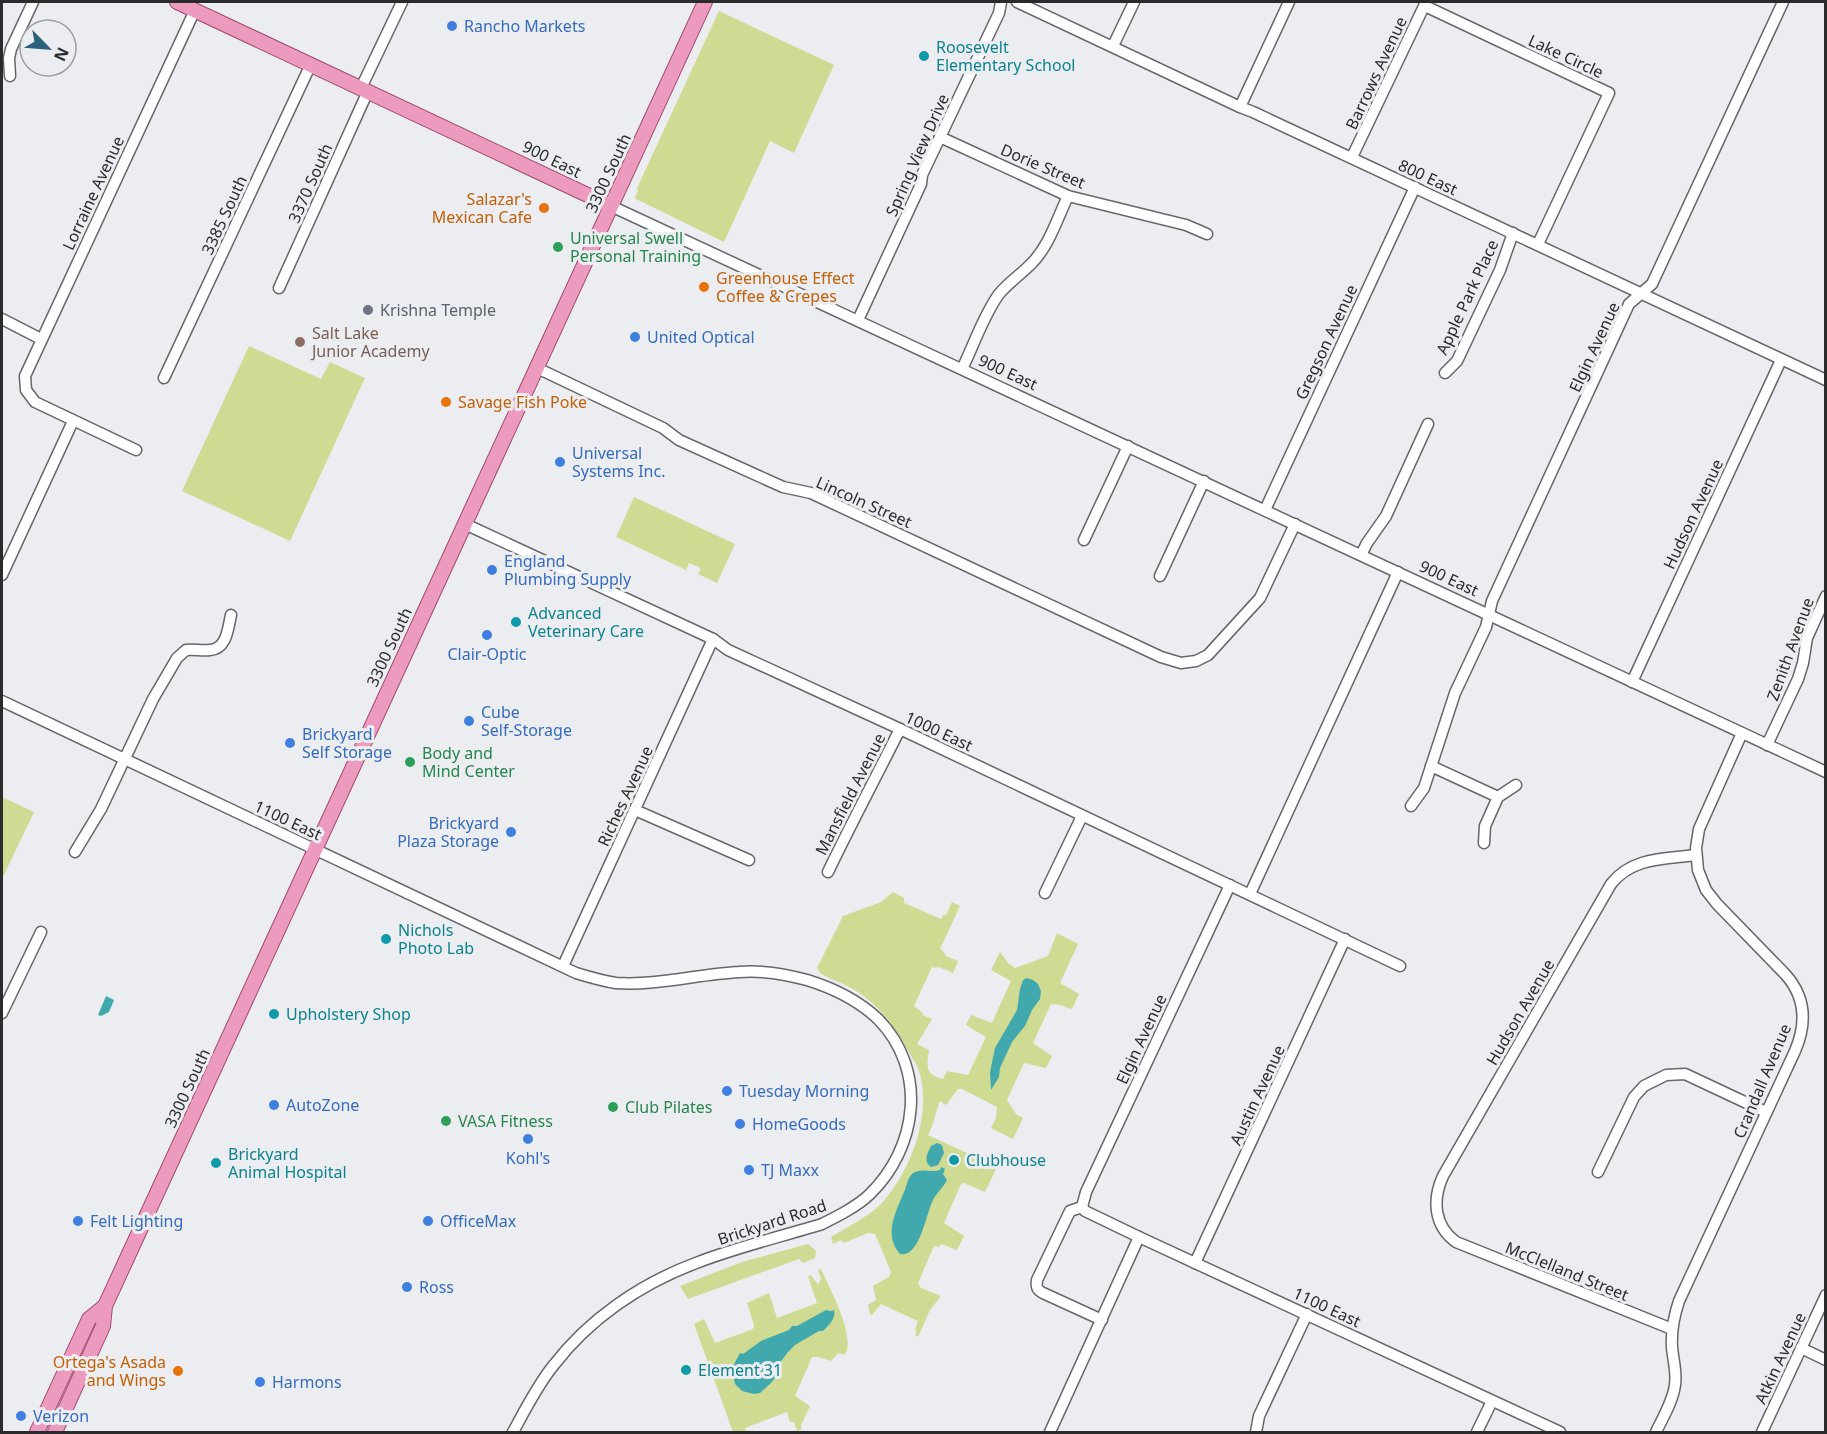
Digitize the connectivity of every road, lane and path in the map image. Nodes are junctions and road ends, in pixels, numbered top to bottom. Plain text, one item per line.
1 (33, 2) edge
2 (177, 2) edge
3 (402, 2) edge
4 (705, 2) edge
5 (1001, 2) edge
6 (1017, 2) edge
7 (1134, 2) edge
8 (1289, 2) edge
9 (1783, 2) edge
10 (1426, 4) edge
11 (195, 10) junction
12 (1113, 46) junction
13 (311, 64) junction
14 (10, 76) dead end
15 (365, 89) junction
16 (1240, 107) junction
17 (940, 137) junction
18 (1352, 158) junction
19 (1415, 187) junction
20 (1068, 196) junction
21 (611, 206) junction
22 (1513, 233) junction
23 (1207, 234) dead end
24 (1538, 244) junction
25 (279, 288) dead end
26 (1640, 294) junction
27 (2, 319) edge
28 (858, 320) junction
29 (41, 339) junction
30 (1781, 360) junction
31 (537, 368) junction
32 (962, 369) junction
33 (1445, 373) dead end
34 (164, 378) dead end
35 (1826, 380) edge
36 (73, 421) junction
37 (1428, 424) dead end
38 (1128, 446) junction
39 (136, 450) dead end
40 (1204, 481) junction
41 (1265, 510) junction
42 (465, 524) junction
43 (1295, 524) junction
44 (1084, 540) dead end
45 (6, 554) edge
46 (1361, 555) junction
47 (1398, 572) junction
48 (2, 575) edge
49 (1160, 576) dead end
50 (1826, 596) edge
51 (231, 615) dead end
52 (1489, 615) junction
53 (713, 639) junction
54 (1632, 682) junction
55 (2, 701) edge
56 (900, 729) junction
57 (1742, 733) junction
58 (1767, 745) junction
59 (124, 759) junction
60 (1431, 766) junction
61 (1826, 772) edge
62 (1516, 785) dead end
63 (1498, 797) junction
64 (1411, 806) dead end
65 (635, 810) junction
66 (1082, 816) junction
67 (1484, 843) dead end
68 (315, 849) junction
69 (75, 852) dead end
70 (1696, 855) junction
71 (749, 860) dead end
72 (828, 872) dead end
73 (1230, 885) junction
74 (1045, 892) dead end
75 (1250, 894) junction
76 (41, 932) dead end
77 (1345, 939) junction
78 (563, 966) junction
79 (1400, 966) dead end
80 (2, 1013) edge
81 (1766, 1112) junction
82 (1598, 1172) dead end
83 (1082, 1207) junction
84 (1139, 1238) junction
85 (1452, 1239) joint
86 (1195, 1263) junction
87 (1826, 1295) edge
88 (105, 1306) junction
89 (1307, 1314) junction
90 (1102, 1320) junction
91 (1672, 1329) junction
92 (1801, 1348) junction
93 (1826, 1360) edge
94 (1492, 1401) junction
95 (37, 1432) edge
96 (55, 1432) edge
97 (513, 1432) edge
98 (1050, 1432) edge
99 (1256, 1432) edge
100 (1477, 1432) edge
101 (1560, 1432) edge
102 (1656, 1432) edge
103 (1762, 1432) edge

1 - 14 street
2 - 11 main road, 900 East
3 - 15 street, 3370 South
4 - 21 main road, 3300 South
5 - 17 street, Spring View Drive
6 - 12 street, 800 East
7 - 12 street
8 - 16 street
9 - 26 street, Elgin Avenue
10 - 18 street, Barrows Avenue
10 - 24 street, Lake Circle
11 - 13 main road, 900 East
11 - 29 street, Lorraine Avenue
12 - 16 street, 800 East
13 - 15 main road, 900 East
13 - 34 street, 3385 South
15 - 21 main road, 900 East
15 - 25 street, 3370 South
16 - 18 street, 800 East
17 - 20 street, Dorie Street
17 - 28 street, Spring View Drive
18 - 19 street, 800 East
19 - 22 street, 800 East
19 - 41 street, Gregson Avenue
20 - 23 street, Dorie Street
20 - 32 street
21 - 28 street, 900 East
21 - 31 main road, 3300 South
22 - 24 street, 800 East
22 - 33 street, Apple Park Place
24 - 26 street, 800 East
26 - 30 street, 800 East
26 - 52 street, Elgin Avenue
27 - 29 street
28 - 32 street, 900 East
29 - 36 street, Lorraine Avenue
30 - 35 street, 800 East
30 - 54 street, Hudson Avenue
31 - 42 main road, 3300 South
31 - 43 street, Lincoln Street
32 - 38 street, 900 East
36 - 39 street
36 - 45 street
37 - 46 street
38 - 40 street, 900 East
38 - 44 street
40 - 41 street, 900 East
40 - 49 street
41 - 43 street, 900 East
42 - 53 street, 1000 East
42 - 68 main road, 3300 South
43 - 46 street, 900 East
45 - 48 street
46 - 47 street, 900 East
47 - 52 street, 900 East
47 - 75 street
50 - 58 street, Zenith Avenue
51 - 59 street
52 - 54 street, 900 East
52 - 60 street
53 - 56 street, 1000 East
53 - 65 street, Riches Avenue
54 - 57 street, 900 East
55 - 59 street, 1100 East
56 - 66 street, 1000 East
56 - 72 street, Mansfield Avenue
57 - 58 street, 900 East
57 - 70 street, Crandall Avenue
58 - 61 street, 900 East
59 - 68 street, 1100 East
59 - 69 street
60 - 63 street
60 - 64 street
62 - 63 street
63 - 67 street
65 - 71 street
65 - 78 street, Riches Avenue
66 - 73 street, 1000 East
66 - 74 street
68 - 78 street, 1100 East
68 - 88 main road, 3300 South
70 - 81 street, Crandall Avenue
70 - 85 street, Hudson Avenue
73 - 75 street, 1000 East
73 - 83 street, Elgin Avenue
75 - 77 street, 1000 East
76 - 80 street
77 - 79 street, 1000 East
77 - 86 street, Austin Avenue
78 - 97 street, Brickyard Road
81 - 82 street
81 - 91 street, Crandall Avenue
83 - 84 street, 1100 East
83 - 90 street
84 - 86 street, 1100 East
84 - 90 street
85 - 91 street, McClelland Street
86 - 89 street, 1100 East
87 - 92 street, Atkin Avenue
88 - 95 main road, 3300 South
88 - 96 main road, 3300 South
89 - 94 street, 1100 East
89 - 99 street
90 - 98 street
91 - 102 street, Crandall Avenue
92 - 93 street
92 - 103 street, Atkin Avenue
94 - 100 street
94 - 101 street, 1100 East

